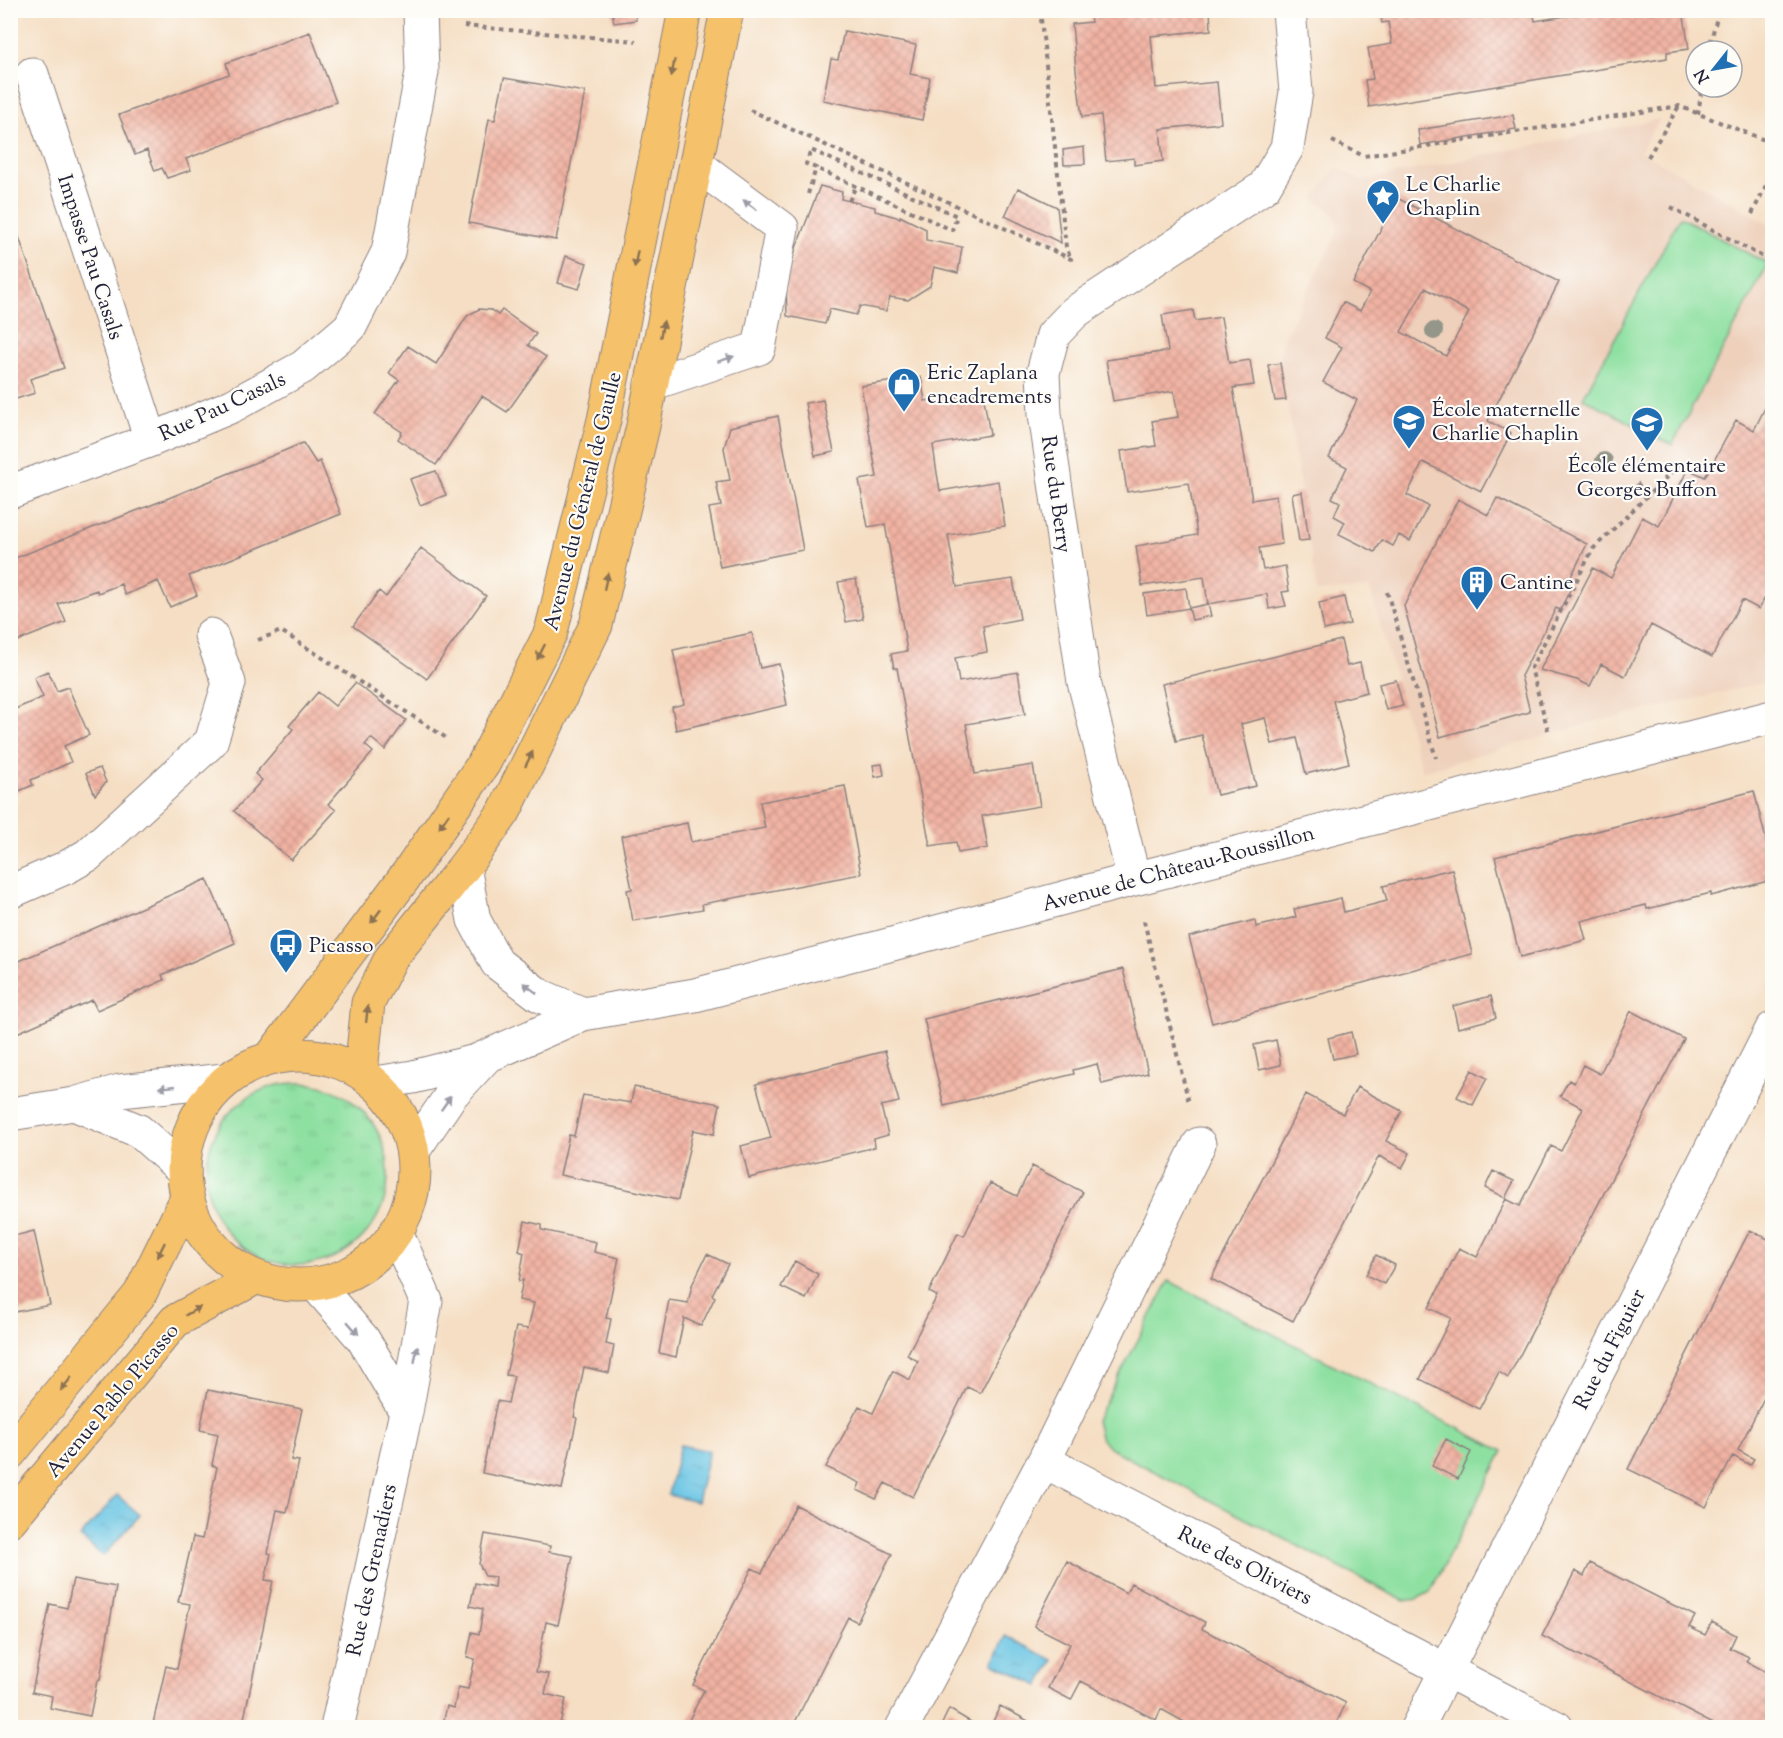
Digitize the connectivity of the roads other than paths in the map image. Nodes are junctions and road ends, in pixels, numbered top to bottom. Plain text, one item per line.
1 (685, 10) edge
2 (727, 10) edge
3 (1289, 10) edge
4 (421, 16) edge
5 (32, 74) dead end
6 (696, 164) junction
7 (651, 384) junction
8 (151, 440) junction
9 (10, 492) edge
10 (215, 646) road end
11 (1773, 717) edge
12 (464, 867) junction
13 (1134, 879) junction
14 (10, 892) edge
15 (583, 1014) junction
16 (1773, 1029) edge
17 (487, 1055) junction
18 (271, 1057) junction
19 (368, 1078) junction
20 (225, 1080) junction
21 (74, 1104) junction
22 (10, 1114) edge
23 (1199, 1144) road end
24 (413, 1151) junction
25 (186, 1185) junction
26 (396, 1232) junction
27 (257, 1277) junction
28 (315, 1284) junction
29 (406, 1412) junction
30 (10, 1453) edge
31 (1044, 1461) junction
32 (10, 1520) edge
33 (1446, 1670) junction
34 (337, 1728) edge
35 (902, 1728) edge
36 (1417, 1728) edge
37 (1557, 1728) edge

1 -> 18 main road, Avenue du Général de Gaulle
2 - 6 main road, Avenue du Général de Gaulle
3 - 13 street, Rue du Berry
4 - 8 street, Rue Pau Casals
5 - 8 street, Impasse Pau Casals
7 -> 6 main road, Avenue du Général de Gaulle
7 -> 6 street
12 -> 7 main road, Avenue du Général de Gaulle
8 - 9 street, Rue Pau Casals
10 - 14 street
11 - 13 street, Avenue de Château-Roussillon
15 -> 12 street
19 -> 12 main road, Avenue du Général de Gaulle
13 - 15 street, Avenue de Château-Roussillon
15 - 17 street, Avenue de Château-Roussillon
16 - 33 street, Rue du Figuier
17 - 19 street, Avenue de Château-Roussillon
24 -> 17 street, Avenue de Château-Roussillon
18 - 19 main road
18 - 20 main road
19 - 24 main road
20 -> 21 street
20 - 25 main road
21 - 22 street
21 - 25 street
23 - 31 street
24 - 26 main road
25 - 27 main road
25 -> 30 main road, Avenue Pablo Picasso
26 - 28 main road
29 -> 26 street, Rue des Grenadiers
27 - 28 main road
32 -> 27 main road, Avenue Pablo Picasso
28 -> 29 street
29 - 34 street, Rue des Grenadiers
31 - 33 street, Rue des Oliviers
31 - 35 street
33 - 36 street, Rue du Figuier
33 - 37 street

